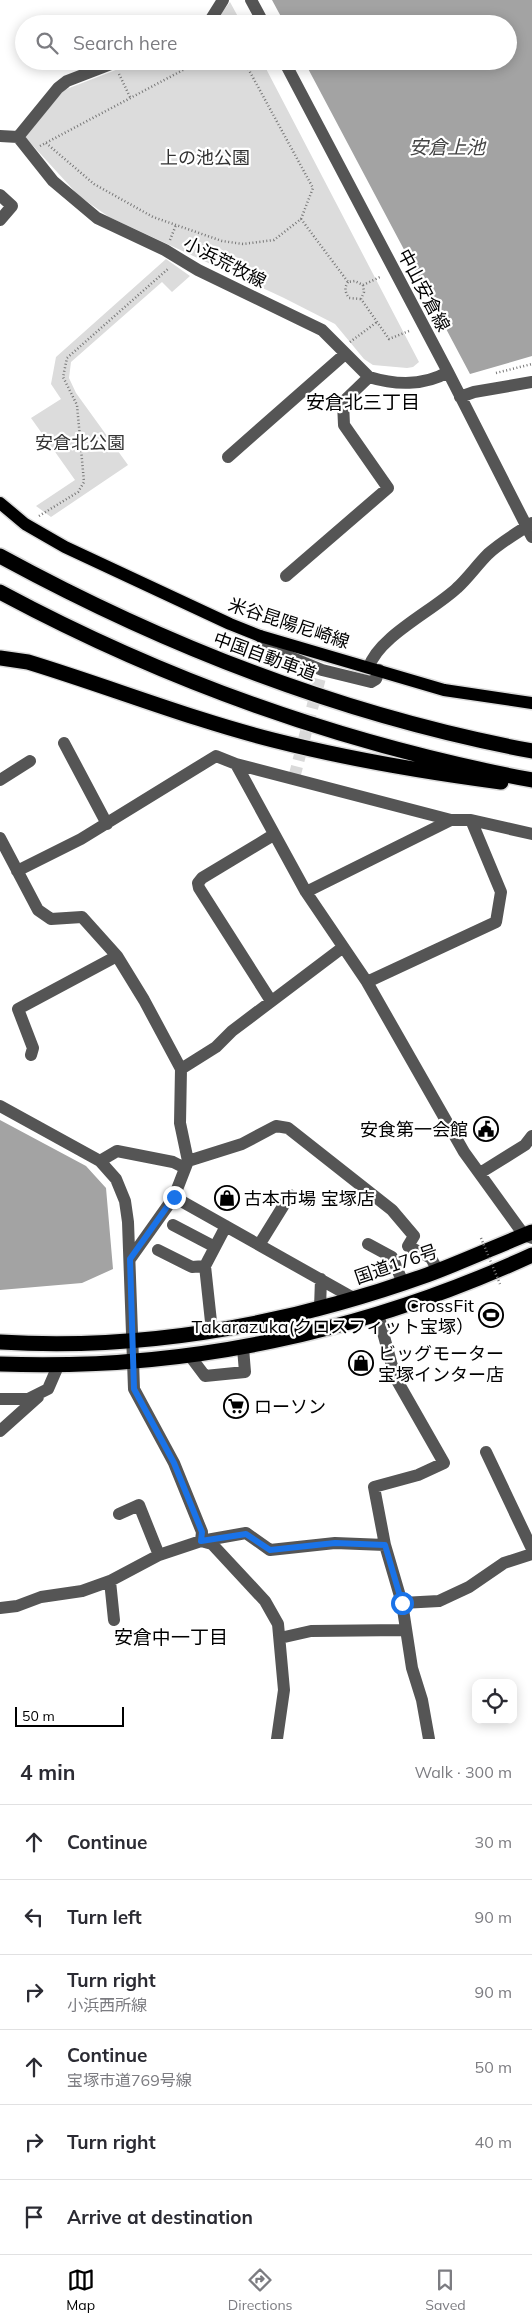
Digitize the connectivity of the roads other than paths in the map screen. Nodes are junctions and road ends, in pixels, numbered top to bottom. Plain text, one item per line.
1 (223, 0) edge
2 (251, 0) edge
3 (214, 15) edge
4 (259, 15) edge
5 (96, 70) edge
6 (289, 70) edge
7 (18, 137) junction
8 (1, 140) edge
9 (0, 195) edge
10 (0, 220) edge
11 (346, 349) junction
12 (448, 372) junction
13 (369, 377) junction
14 (532, 382) edge
15 (460, 398) junction
16 (228, 457) dead end
17 (0, 503) edge
18 (530, 529) edge
19 (0, 556) edge
20 (286, 576) dead end
21 (0, 592) edge
22 (260, 636) joint
23 (0, 658) edge
24 (374, 669) junction
25 (532, 704) edge
26 (64, 743) dead end
27 (532, 751) edge
28 (30, 761) dead end
29 (236, 764) junction
30 (0, 780) edge
31 (532, 780) edge
32 (532, 786) edge
33 (451, 820) junction
34 (471, 820) junction
35 (107, 824) junction
36 (532, 834) edge
37 (270, 837) dead end
38 (0, 838) edge
39 (17, 871) junction
40 (306, 892) junction
41 (342, 948) junction
42 (117, 956) junction
43 (367, 982) junction
44 (271, 1001) junction
45 (30, 1055) dead end
46 (181, 1069) junction
47 (0, 1106) edge
48 (532, 1136) edge
49 (100, 1161) junction
50 (186, 1164) junction
51 (480, 1173) junction
52 (290, 1195) dead end
53 (174, 1197) junction
54 (173, 1226) dead end
55 (226, 1226) junction
56 (529, 1235) edge
57 (368, 1244) dead end
58 (260, 1245) junction
59 (215, 1247) junction
60 (158, 1250) dead end
61 (532, 1255) edge
62 (130, 1259) junction
63 (205, 1266) junction
64 (438, 1270) junction
65 (321, 1279) junction
66 (403, 1283) junction
67 (354, 1298) junction
68 (320, 1308) junction
69 (378, 1314) junction
70 (212, 1331) junction
71 (132, 1340) junction
72 (0, 1342) edge
73 (243, 1348) junction
74 (190, 1356) junction
75 (133, 1362) junction
76 (0, 1364) edge
77 (58, 1366) junction
78 (48, 1389) junction
79 (0, 1399) edge
80 (0, 1431) edge
81 (486, 1452) dead end
82 (119, 1514) dead end
83 (201, 1541) junction
84 (385, 1545) junction
85 (532, 1550) edge
86 (532, 1554) edge
87 (159, 1555) junction
88 (110, 1581) junction
89 (402, 1603) junction
90 (0, 1608) edge
91 (114, 1620) dead end
92 (404, 1630) junction
93 (280, 1638) junction
94 (277, 1739) edge
95 (429, 1739) edge

1 - 3 street
2 - 4 street
5 - 7 street
6 - 12 street, 中山安倉線
7 - 8 street
7 - 11 street, 小浜荒牧線
9 - 10 street
11 - 13 street, 小浜荒牧線
11 - 16 street
12 - 13 street
12 - 15 street, 中山安倉線
13 - 20 street
14 - 15 street
15 - 18 street, 中山安倉線
17 - 22 main road, 米谷昆陽尼崎線
18 - 24 street
19 - 27 highway, 中国自動車道
21 - 31 highway
22 - 24 street
23 - 32 highway
24 - 25 main road
26 - 35 street
28 - 30 street
29 - 33 street
29 - 35 street
29 - 40 street
33 - 34 street
33 - 40 street
34 - 36 street
34 - 43 street
35 - 39 street
37 - 44 street
38 - 39 street
39 - 42 street
40 - 41 street
41 - 43 street
41 - 44 street
42 - 45 street
42 - 46 street
43 - 51 street
44 - 46 street
46 - 50 street
47 - 49 street
48 - 51 street
49 - 50 street
49 - 62 street
50 - 53 street
50 - 64 street
51 - 56 street
52 - 58 street
53 - 55 street
53 - 62 street
54 - 59 street
55 - 58 street
55 - 59 street
56 - 64 highway, 国道176号
57 - 66 street
58 - 65 street
59 - 63 street
60 - 63 street
61 - 69 highway
62 - 71 street
63 - 70 street
64 - 66 highway, 国道176号
65 - 67 street
65 - 68 street
66 - 67 highway, 国道176号
67 - 68 highway, 国道176号
68 - 70 highway, 国道176号
69 - 73 highway
69 - 84 street
70 - 71 highway, 国道176号
71 - 72 highway, 国道176号
71 - 75 street
73 - 74 highway
73 - 74 street
74 - 75 highway
75 - 77 highway
75 - 83 street
76 - 77 highway
77 - 78 street
78 - 79 street
78 - 80 street
81 - 85 street
82 - 87 street
83 - 84 street
83 - 87 street
83 - 93 street
84 - 89 street
86 - 89 street
87 - 88 street
88 - 90 street
88 - 91 street
89 - 92 street
92 - 93 street
92 - 95 street
93 - 94 street

